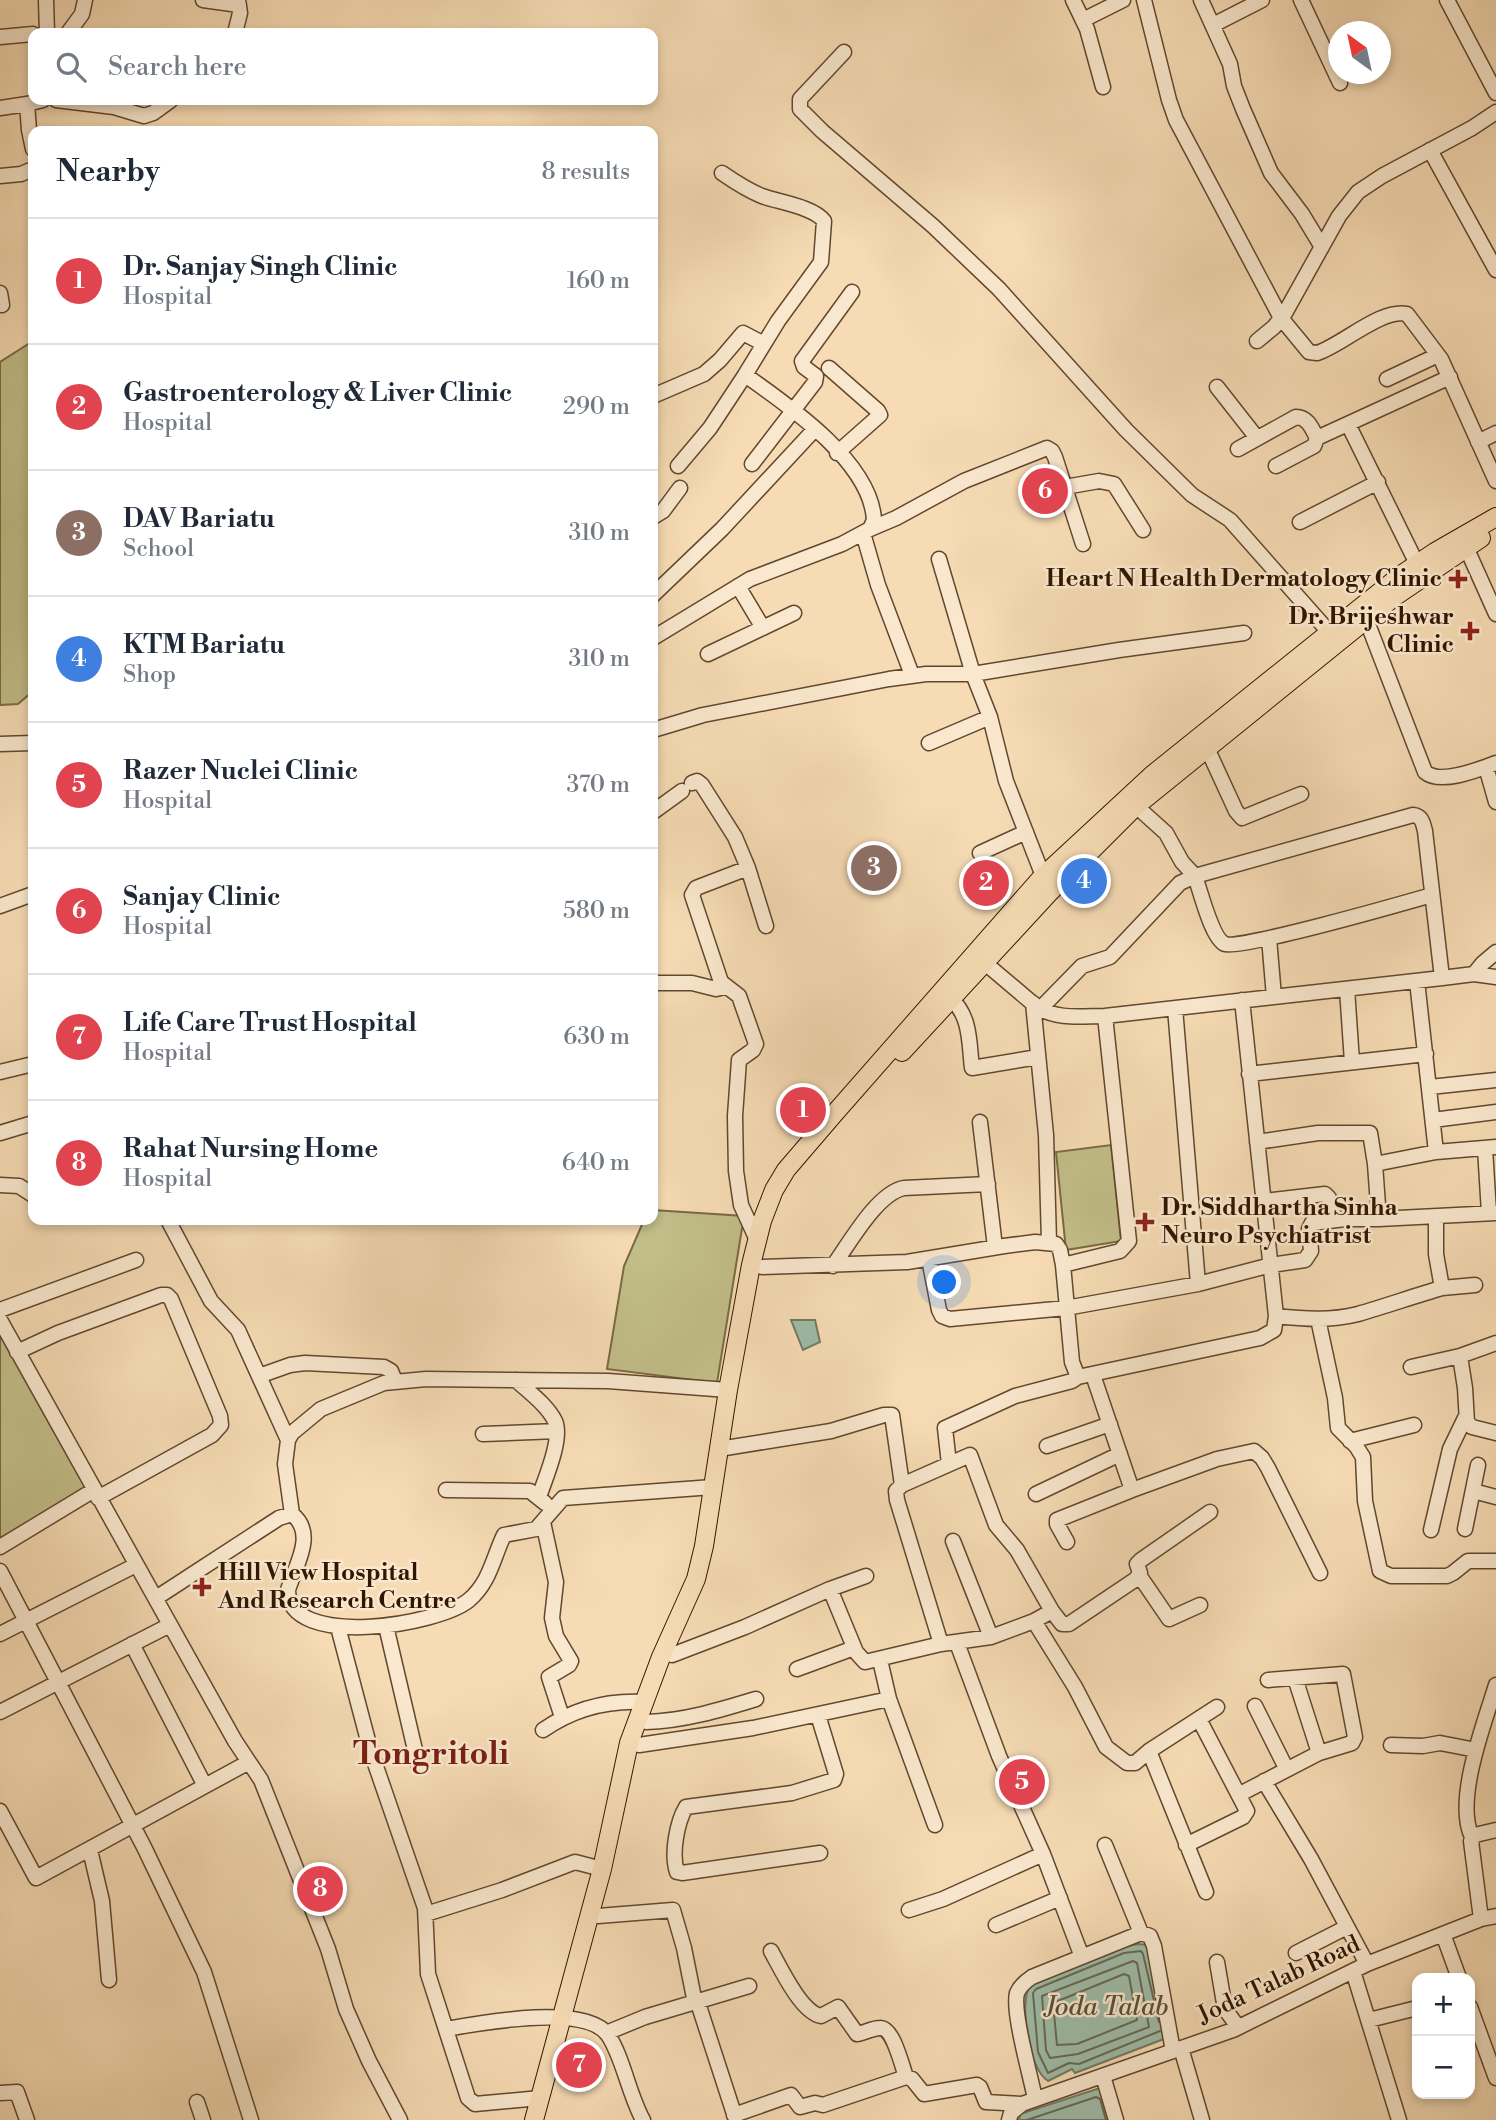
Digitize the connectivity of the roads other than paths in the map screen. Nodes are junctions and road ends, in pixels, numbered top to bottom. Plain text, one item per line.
1 (46, 0) edge
2 (85, 0) edge
3 (203, 0) edge
4 (1073, 0) edge
5 (1123, 0) edge
6 (1144, 0) edge
7 (1201, 0) edge
8 (1262, 0) edge
9 (1301, 0) edge
10 (1447, 0) edge
11 (238, 3) edge
12 (1083, 20) junction
13 (1213, 25) junction
14 (47, 28) edge
15 (72, 28) edge
16 (236, 28) edge
17 (28, 34) edge
18 (0, 37) edge
19 (844, 52) dead end
20 (1328, 57) edge
21 (1103, 87) dead end
22 (1496, 93) edge
23 (27, 104) joint
24 (97, 105) edge
25 (164, 105) edge
26 (0, 108) edge
27 (1496, 112) edge
28 (29, 126) edge
29 (1430, 150) junction
30 (28, 171) edge
31 (722, 173) dead end
32 (0, 176) edge
33 (1322, 247) junction
34 (1496, 270) edge
35 (852, 292) dead end
36 (1281, 318) junction
37 (1257, 341) dead end
38 (764, 344) junction
39 (1438, 355) junction
40 (829, 368) dead end
41 (745, 375) junction
42 (1450, 377) junction
43 (1387, 379) dead end
44 (1217, 387) dead end
45 (658, 395) edge
46 (795, 410) junction
47 (1349, 425) junction
48 (815, 429) junction
49 (1496, 433) edge
50 (1257, 438) junction
51 (1317, 438) junction
52 (1478, 442) junction
53 (1238, 449) dead end
54 (837, 453) junction
55 (752, 464) dead end
56 (678, 466) dead end
57 (1276, 466) dead end
58 (1496, 481) edge
59 (1378, 482) junction
60 (1065, 487) junction
61 (680, 488) dead end
62 (658, 514) edge
63 (1496, 517) edge
64 (1300, 522) dead end
65 (1496, 529) edge
66 (1143, 530) dead end
67 (866, 531) junction
68 (1083, 544) dead end
69 (1466, 547) junction
70 (939, 559) dead end
71 (1417, 564) junction
72 (738, 586) junction
73 (658, 590) edge
74 (794, 613) dead end
75 (1496, 614) edge
76 (1366, 619) junction
77 (763, 628) junction
78 (1329, 632) junction
79 (1244, 633) dead end
80 (658, 635) edge
81 (708, 654) dead end
82 (973, 674) junction
83 (912, 676) junction
84 (990, 717) junction
85 (658, 729) edge
86 (28, 743) edge
87 (929, 743) dead end
88 (0, 744) edge
89 (1207, 748) junction
90 (1491, 765) edge
91 (1301, 794) dead end
92 (1496, 802) edge
93 (1136, 806) junction
94 (658, 808) edge
95 (1026, 832) junction
96 (980, 853) dead end
97 (748, 868) junction
98 (1195, 876) junction
99 (1048, 882) junction
100 (1432, 895) junction
101 (28, 896) edge
102 (0, 906) edge
103 (766, 926) dead end
104 (1269, 937) junction
105 (1496, 952) edge
106 (981, 957) junction
107 (1474, 974) junction
108 (1496, 977) edge
109 (1442, 978) junction
110 (1417, 981) junction
111 (658, 983) edge
112 (725, 987) junction
113 (1347, 989) junction
114 (1274, 997) junction
115 (1242, 1000) junction
116 (942, 1002) junction
117 (1037, 1006) junction
118 (1175, 1008) junction
119 (1105, 1016) junction
120 (1426, 1054) junction
121 (1038, 1057) junction
122 (1352, 1062) junction
123 (28, 1065) edge
124 (0, 1072) edge
125 (1249, 1074) junction
126 (1496, 1080) edge
127 (1430, 1087) junction
128 (1496, 1112) edge
129 (1433, 1120) junction
130 (980, 1122) dead end
131 (28, 1125) edge
132 (0, 1133) edge
133 (1257, 1142) junction
134 (1491, 1148) edge
135 (1436, 1152) junction
136 (1375, 1164) junction
137 (988, 1184) junction
138 (0, 1185) edge
139 (28, 1192) edge
140 (1264, 1201) junction
141 (1492, 1213) edge
142 (1436, 1217) junction
143 (1379, 1219) junction
144 (1335, 1220) junction
145 (171, 1225) edge
146 (757, 1240) junction
147 (1049, 1242) junction
148 (995, 1247) junction
149 (929, 1259) junction
150 (136, 1261) dead end
151 (1063, 1265) junction
152 (1271, 1265) junction
153 (833, 1266) junction
154 (762, 1267) junction
155 (1198, 1284) junction
156 (1475, 1285) dead end
157 (1442, 1288) junction
158 (1066, 1308) junction
159 (0, 1310) edge
160 (1276, 1316) junction
161 (0, 1320) edge
162 (1318, 1320) junction
163 (1496, 1343) edge
164 (17, 1352) junction
165 (1460, 1356) junction
166 (1411, 1367) dead end
167 (1093, 1375) junction
168 (259, 1376) junction
169 (1077, 1377) junction
170 (516, 1380) junction
171 (396, 1381) junction
172 (728, 1391) junction
173 (1465, 1418) junction
174 (1110, 1424) junction
175 (1414, 1425) dead end
176 (557, 1431) junction
177 (1496, 1433) edge
178 (483, 1434) dead end
179 (288, 1440) junction
180 (1350, 1441) junction
181 (1047, 1446) dead end
182 (724, 1448) junction
183 (1120, 1454) junction
184 (949, 1464) junction
185 (1478, 1465) dead end
186 (902, 1485) junction
187 (713, 1487) junction
188 (446, 1490) dead end
189 (1132, 1490) junction
190 (1473, 1491) junction
191 (96, 1494) junction
192 (1036, 1494) dead end
193 (539, 1497) junction
194 (1496, 1497) edge
195 (1210, 1513) dead end
196 (292, 1514) junction
197 (547, 1516) junction
198 (1465, 1529) dead end
199 (1431, 1530) dead end
200 (954, 1541) dead end
201 (1067, 1542) dead end
202 (0, 1547) edge
203 (1496, 1561) edge
204 (136, 1565) junction
205 (0, 1571) edge
206 (1320, 1573) dead end
207 (1139, 1575) junction
208 (866, 1576) dead end
209 (830, 1589) junction
210 (156, 1598) junction
211 (1200, 1605) dead end
212 (1052, 1611) junction
213 (27, 1620) junction
214 (1034, 1621) junction
215 (170, 1625) junction
216 (386, 1626) junction
217 (338, 1627) junction
218 (0, 1634) edge
219 (991, 1637) junction
220 (957, 1643) junction
221 (132, 1644) junction
222 (942, 1644) junction
223 (854, 1648) junction
224 (672, 1655) junction
225 (880, 1660) junction
226 (797, 1669) dead end
227 (1295, 1678) junction
228 (1268, 1680) dead end
229 (58, 1681) junction
230 (1496, 1685) edge
231 (756, 1699) dead end
232 (889, 1699) junction
233 (645, 1702) junction
234 (1255, 1706) dead end
235 (1217, 1707) dead end
236 (0, 1712) edge
237 (818, 1716) junction
238 (562, 1717) junction
239 (1199, 1719) junction
240 (646, 1722) junction
241 (543, 1730) dead end
242 (639, 1745) junction
243 (1391, 1745) dead end
244 (1476, 1750) junction
245 (1149, 1751) junction
246 (1319, 1753) junction
247 (249, 1762) junction
248 (419, 1767) dead end
249 (1286, 1768) junction
250 (1264, 1781) junction
251 (205, 1786) junction
252 (1240, 1794) junction
253 (0, 1811) edge
254 (934, 1825) dead end
255 (133, 1826) junction
256 (1496, 1830) edge
257 (1472, 1837) junction
258 (1105, 1845) dead end
259 (1186, 1845) junction
260 (90, 1850) junction
261 (820, 1853) dead end
262 (1043, 1854) junction
263 (602, 1869) junction
264 (1206, 1892) dead end
265 (1060, 1898) junction
266 (909, 1910) dead end
267 (426, 1914) junction
268 (598, 1916) junction
269 (1496, 1916) edge
270 (1481, 1919) junction
271 (996, 1925) dead end
272 (1347, 1927) junction
273 (1141, 1933) junction
274 (1443, 1934) junction
275 (771, 1951) dead end
276 (1296, 1952) dead end
277 (1082, 1957) junction
278 (1216, 1962) dead end
279 (1360, 1968) junction
280 (1457, 1973) edge
281 (109, 1980) dead end
282 (749, 1986) dead end
283 (696, 2003) junction
284 (1412, 2009) edge
285 (568, 2018) junction
286 (1369, 2020) junction
287 (1475, 2021) edge
288 (1238, 2027) junction
289 (446, 2029) junction
290 (606, 2034) junction
291 (1177, 2050) junction
292 (1103, 2076) junction
293 (906, 2077) junction
294 (1496, 2078) edge
295 (0, 2093) edge
296 (540, 2098) junction
297 (197, 2102) dead end
298 (1028, 2102) junction
299 (735, 2118) edge
300 (27, 2120) edge
301 (203, 2120) edge
302 (251, 2120) edge
303 (400, 2120) edge
304 (534, 2120) edge
305 (544, 2120) edge
306 (643, 2120) edge
307 (1009, 2120) edge
308 (1116, 2120) edge
309 (1202, 2120) edge
310 (1399, 2120) edge

1 - 14 street
2 - 15 street
3 - 11 street
4 - 12 street
5 - 12 street
6 - 36 street
7 - 13 street
8 - 13 street
9 - 20 street
10 - 22 street
11 - 16 street
12 - 21 street
13 - 33 street
17 - 18 street
19 - 78 street
23 - 26 street
23 - 28 street
24 - 25 street
27 - 29 street
29 - 33 street
29 - 34 street
30 - 32 street
31 - 38 street
33 - 36 street
35 - 46 street
36 - 37 street
36 - 39 street
38 - 41 street
38 - 45 street
39 - 42 street
39 - 43 street
40 - 54 street
41 - 46 street
41 - 56 street
42 - 47 street
42 - 52 street
44 - 50 street
46 - 48 street
46 - 55 street
47 - 51 street
47 - 59 street
48 - 54 street
48 - 73 street
49 - 52 street
50 - 51 street
50 - 53 street
51 - 57 street
52 - 58 street
54 - 67 street
59 - 64 street
59 - 71 street
60 - 66 street
60 - 67 street
60 - 68 street
61 - 62 street
63 - 71 main road
65 - 69 main road
67 - 72 street
67 - 83 street
69 - 75 street
69 - 76 main road
70 - 82 street
71 - 78 main road
72 - 77 street
72 - 80 street
74 - 77 street
76 - 89 main road
76 - 90 street
77 - 81 street
78 - 99 main road
79 - 82 street
82 - 83 street
82 - 84 street
83 - 85 street
84 - 87 street
84 - 95 street
86 - 88 street
89 - 91 street
89 - 93 main road
90 - 92 street
93 - 98 street
93 - 99 main road
94 - 97 street
95 - 96 street
95 - 99 street
97 - 103 street
97 - 112 street
98 - 100 street
98 - 104 street
98 - 117 street
99 - 106 main road
100 - 104 street
100 - 109 street
101 - 102 street
104 - 114 street
105 - 107 street
106 - 116 main road
106 - 117 street
107 - 108 street
107 - 109 street
109 - 110 street
110 - 113 street
110 - 120 street
111 - 112 street
112 - 146 street
113 - 114 street
113 - 122 street
114 - 115 street
115 - 118 street
115 - 125 street
116 - 121 street
116 - 146 main road
116 - 154 main road
117 - 119 street
117 - 121 street
118 - 119 street
118 - 155 street
119 - 151 street
120 - 122 street
120 - 127 street
121 - 147 street
122 - 125 street
123 - 124 street
125 - 133 street
126 - 127 street
127 - 129 street
128 - 129 street
129 - 135 street
130 - 137 street
131 - 132 street
133 - 136 street
133 - 140 street
134 - 135 street
134 - 141 street
135 - 136 street
136 - 143 street
137 - 148 street
137 - 153 street
138 - 139 street
140 - 144 street
140 - 152 street
141 - 142 street
142 - 143 street
142 - 157 street
143 - 144 street
144 - 152 street
145 - 168 street
146 - 172 main road
147 - 148 street
147 - 151 street
148 - 149 street
149 - 153 street
149 - 158 street
150 - 159 street
151 - 158 street
152 - 155 street
152 - 160 street
153 - 154 street
154 - 182 main road
155 - 158 street
156 - 157 street
157 - 162 street
158 - 169 street
160 - 162 street
160 - 167 street
161 - 164 street
162 - 180 street
163 - 165 street
164 - 191 street
164 - 191 street
165 - 166 street
165 - 173 street
167 - 169 street
167 - 174 street
168 - 171 street
168 - 179 street
169 - 184 street
170 - 171 street
170 - 172 street
170 - 176 street
171 - 179 street
172 - 182 main road
173 - 177 street
173 - 199 street
174 - 181 street
174 - 183 street
175 - 180 street
176 - 178 street
176 - 193 street
179 - 196 street
180 - 203 street
182 - 186 street
182 - 187 main road
182 - 224 main road
183 - 189 street
183 - 192 street
184 - 186 street
184 - 212 street
185 - 190 street
186 - 222 street
187 - 197 street
187 - 233 main road
188 - 193 street
189 - 201 street
189 - 206 street
190 - 194 street
190 - 198 street
191 - 202 street
191 - 204 street
193 - 197 street
195 - 207 street
196 - 210 street
196 - 217 street
197 - 216 street
197 - 238 street
200 - 219 street
204 - 210 street
204 - 213 street
205 - 213 street
207 - 211 street
207 - 212 street
208 - 209 street
209 - 223 street
209 - 224 street
210 - 215 street
212 - 214 street
213 - 218 street
213 - 229 street
214 - 219 street
214 - 245 street
215 - 221 street
215 - 247 street
216 - 217 street
216 - 248 street
217 - 267 street
219 - 220 street
220 - 222 street
220 - 262 street
221 - 229 street
221 - 251 street
222 - 225 street
223 - 225 street
223 - 226 street
224 - 240 main road
225 - 232 street
227 - 228 street
227 - 246 street
227 - 246 street
229 - 236 street
229 - 255 street
230 - 244 street
231 - 240 street
232 - 237 street
232 - 254 street
233 - 238 street
233 - 263 main road
234 - 249 street
235 - 239 street
237 - 242 street
237 - 261 street
238 - 241 street
239 - 245 street
239 - 252 street
240 - 242 main road
242 - 268 main road
243 - 244 street
244 - 257 street
245 - 259 street
246 - 249 street
247 - 251 street
247 - 303 street
249 - 250 street
250 - 252 street
250 - 272 street
251 - 255 street
252 - 259 street
253 - 260 street
255 - 260 street
255 - 302 street
256 - 257 street
257 - 270 street
258 - 273 street
259 - 264 street
260 - 281 street
262 - 265 street
262 - 266 street
263 - 267 street
263 - 285 main road
265 - 271 street
265 - 277 street
267 - 289 street
268 - 283 street
268 - 285 main road
269 - 270 street, Joda Talab Road
270 - 274 street, Joda Talab Road
272 - 276 street
272 - 279 street
273 - 277 street
273 - 291 street
274 - 279 street, Joda Talab Road
274 - 280 street
275 - 293 street
277 - 298 street
278 - 288 street
279 - 286 street
279 - 288 street, Joda Talab Road
282 - 283 street
283 - 290 street
283 - 299 street
284 - 286 street
285 - 289 street
285 - 290 street
285 - 296 main road
285 - 305 main road
286 - 310 street
287 - 294 street
288 - 291 street, Joda Talab Road
289 - 296 street
290 - 306 street
291 - 292 street, Joda Talab Road
291 - 309 street
292 - 298 street, Joda Talab Road
292 - 308 street
293 - 298 street
293 - 299 street
295 - 300 street
296 - 304 main road
297 - 301 street
298 - 307 street

